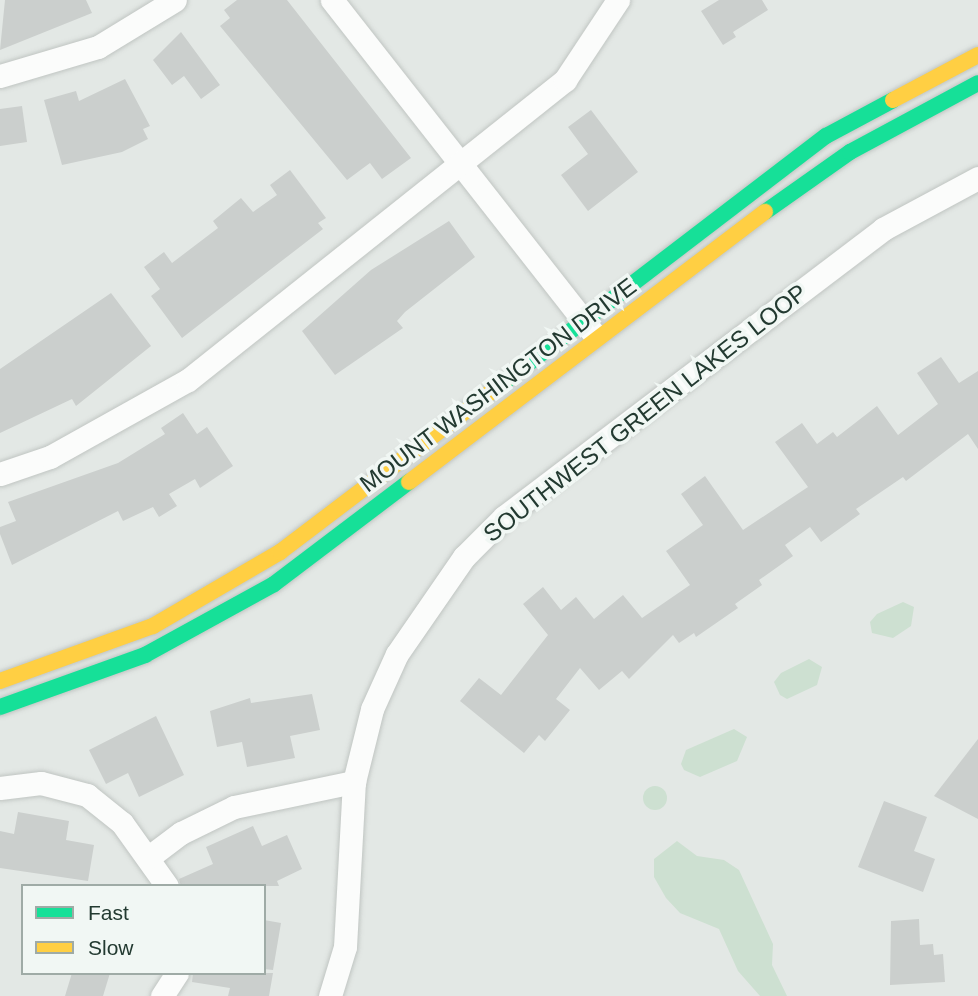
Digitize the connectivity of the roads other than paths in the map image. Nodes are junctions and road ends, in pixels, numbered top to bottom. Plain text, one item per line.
1 (175, 0) edge
2 (332, 0) edge
3 (618, 0) edge
4 (978, 55) edge
5 (0, 76) edge
6 (978, 83) edge
7 (461, 164) junction
8 (978, 178) edge
9 (583, 320) junction
10 (598, 341) junction
11 (0, 474) edge
12 (0, 681) edge
13 (0, 707) edge
14 (354, 782) junction
15 (0, 788) edge
16 (149, 858) junction
17 (166, 884) edge
18 (176, 975) edge
19 (162, 996) edge
20 (330, 996) edge

1 - 5 street
2 - 7 street
3 - 7 street
4 - 9 main road, MOUNT WASHINGTON DRIVE
6 - 10 main road, MOUNT WASHINGTON DRIVE
7 - 9 street
7 - 11 street
8 - 14 street, SOUTHWEST GREEN LAKES LOOP
9 - 10 street
9 - 12 main road, MOUNT WASHINGTON DRIVE
10 - 13 main road, MOUNT WASHINGTON DRIVE
14 - 16 street
14 - 20 street, SOUTHWEST GREEN LAKES LOOP
15 - 16 street
16 - 17 street
18 - 19 street

